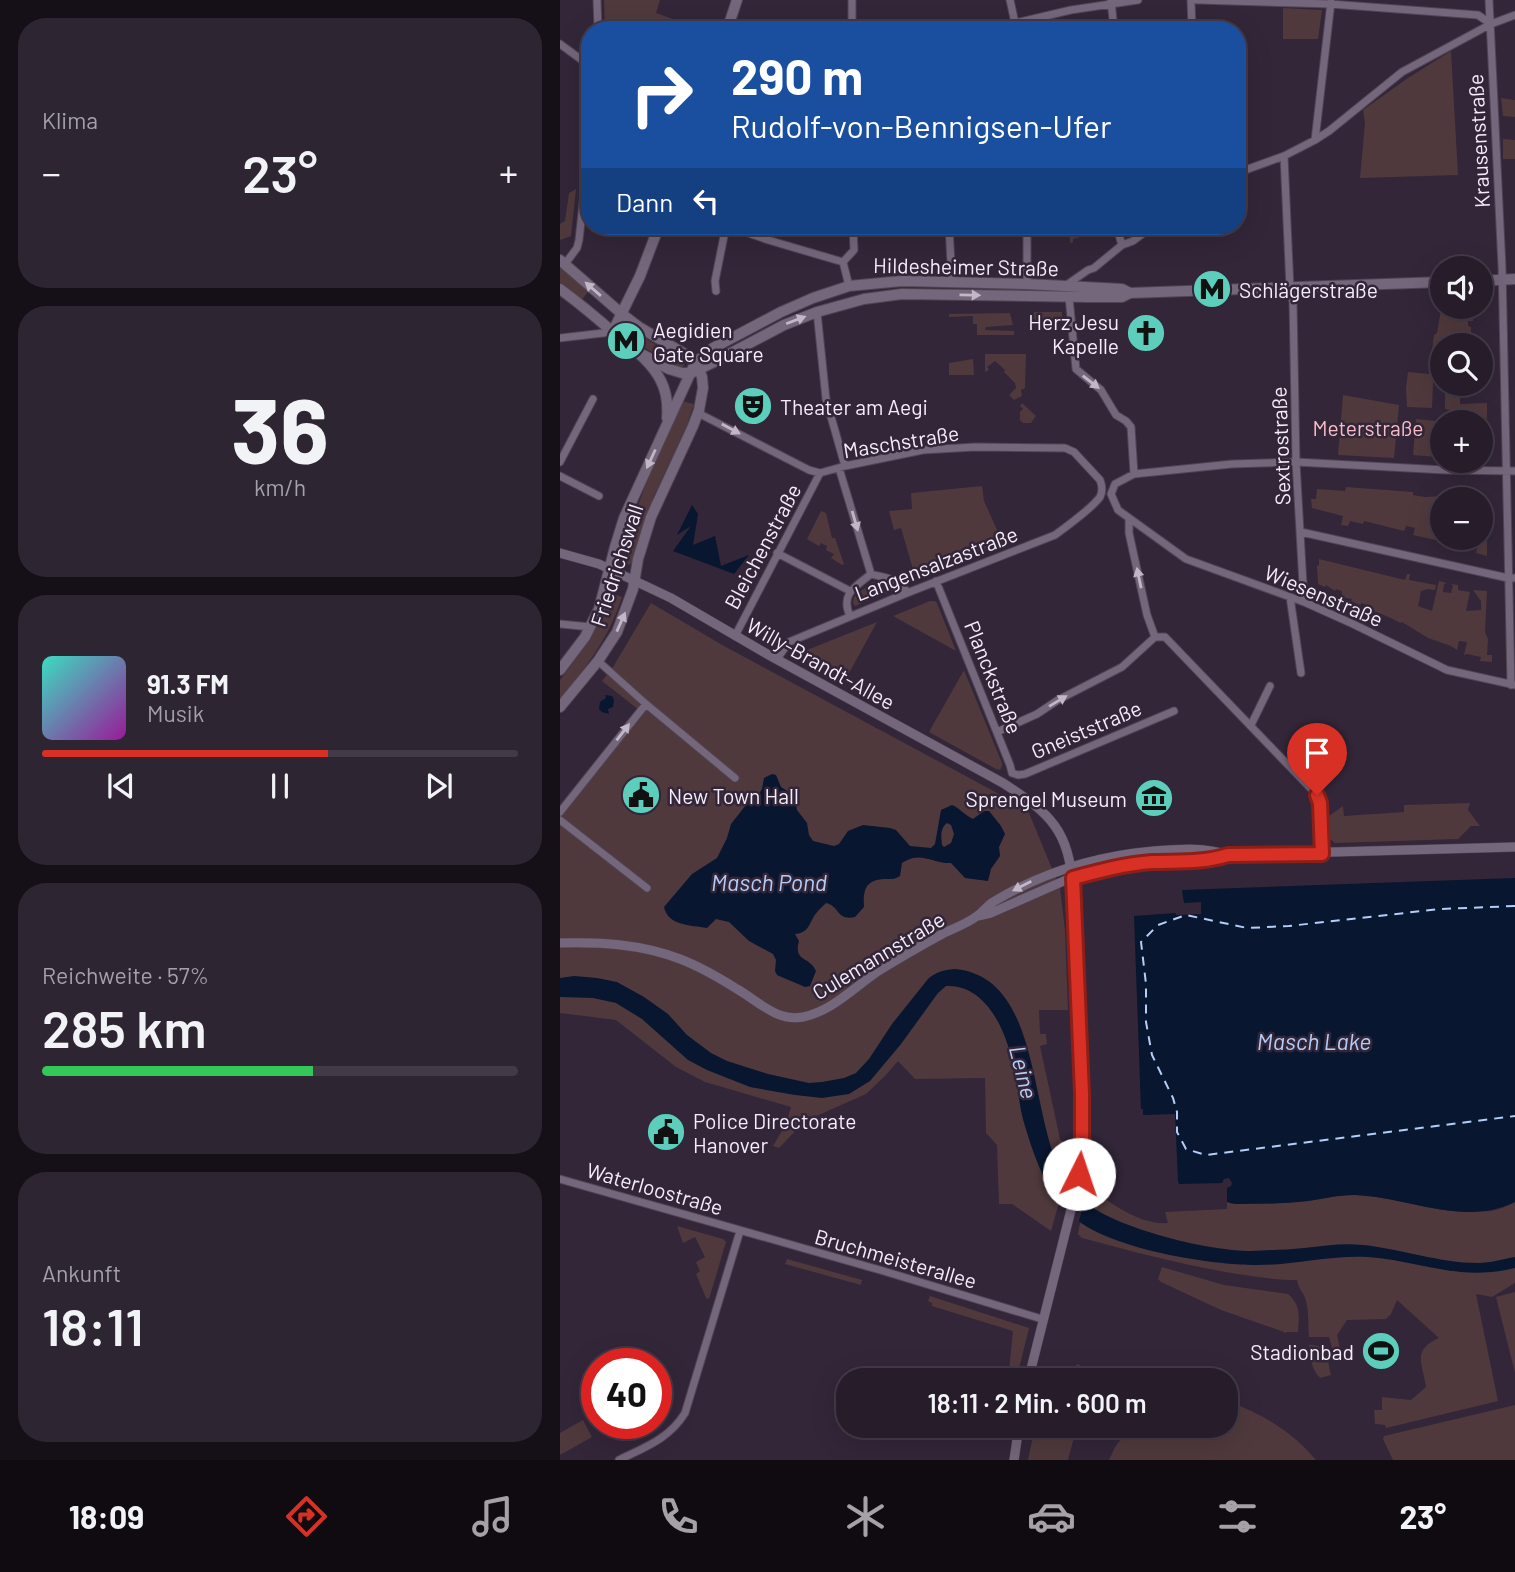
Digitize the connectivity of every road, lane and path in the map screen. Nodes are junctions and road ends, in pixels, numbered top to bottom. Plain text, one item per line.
1 (597, 0) edge
2 (737, 0) edge
3 (852, 0) edge
4 (1010, 0) edge
5 (1138, 0) edge
6 (1194, 0) edge
7 (1489, 0) edge
8 (1111, 1) edge
9 (1331, 2) edge
10 (1515, 15) edge
11 (598, 21) edge
12 (730, 21) edge
13 (852, 21) edge
14 (1017, 21) edge
15 (1032, 21) edge
16 (1113, 21) edge
17 (1193, 21) edge
18 (1491, 24) junction
19 (560, 44) edge
20 (581, 59) edge
21 (1315, 140) junction
22 (1284, 156) junction
23 (1246, 170) edge
24 (581, 222) edge
25 (656, 235) edge
26 (725, 235) edge
27 (753, 235) edge
28 (853, 235) edge
29 (949, 235) edge
30 (1027, 235) edge
31 (1119, 235) edge
32 (1141, 235) edge
33 (1122, 245) junction
34 (562, 262) edge
35 (843, 262) junction
36 (1094, 268) junction
37 (1515, 279) edge
38 (1493, 280) edge
39 (1502, 280) junction
40 (952, 282) junction
41 (1430, 282) edge
42 (1027, 284) junction
43 (849, 286) junction
44 (1290, 288) junction
45 (560, 289) edge
46 (716, 291) dead end
47 (1067, 291) junction
48 (1088, 292) junction
49 (817, 312) junction
50 (622, 314) junction
51 (613, 331) junction
52 (560, 338) edge
53 (636, 351) junction
54 (695, 368) junction
55 (593, 399) dead end
56 (698, 413) junction
57 (665, 427) junction
58 (560, 461) edge
59 (1296, 462) junction
60 (842, 467) junction
61 (1506, 470) junction
62 (1515, 471) edge
63 (820, 473) junction
64 (1134, 474) junction
65 (560, 476) edge
66 (1102, 490) joint
67 (599, 496) dead end
68 (1129, 518) junction
69 (1301, 532) junction
70 (560, 553) edge
71 (777, 553) junction
72 (609, 569) junction
73 (871, 574) junction
74 (1511, 578) edge
75 (635, 580) junction
76 (936, 581) junction
77 (850, 591) junction
78 (907, 593) junction
79 (1290, 597) junction
80 (1304, 603) junction
81 (850, 616) junction
82 (560, 624) edge
83 (591, 627) junction
84 (735, 636) junction
85 (1154, 636) junction
86 (777, 659) junction
87 (598, 661) junction
88 (560, 670) edge
89 (1301, 673) dead end
90 (1513, 685) edge
91 (1270, 686) dead end
92 (646, 704) junction
93 (560, 707) edge
94 (1174, 711) dead end
95 (1251, 725) junction
96 (997, 732) junction
97 (1012, 773) junction
98 (735, 778) dead end
99 (1003, 783) junction
100 (560, 811) edge
101 (563, 822) edge
102 (1515, 847) edge
103 (1322, 854) junction
104 (1228, 855) junction
105 (1072, 866) junction
106 (1073, 878) junction
107 (647, 888) dead end
108 (977, 916) junction
109 (560, 943) edge
110 (560, 1179) edge
111 (740, 1231) junction
112 (1042, 1319) junction
113 (1031, 1368) edge
114 (1017, 1438) edge
115 (619, 1460) edge
116 (1014, 1460) edge

1 - 11 street
2 - 12 main road
3 - 13 street
4 - 14 street
5 - 8 street
6 - 9 street
6 - 17 street
7 - 18 street, Krausenstraße
8 - 15 street
8 - 16 street
9 - 18 street
9 - 21 street
10 - 18 street
18 - 21 street
18 - 39 street, Krausenstraße
19 - 20 street
21 - 22 street
22 - 23 street
22 - 44 street, Sextrostraße
24 - 34 street
25 - 50 main road
26 - 46 street
27 - 35 street
28 - 35 street
29 - 40 street
30 - 42 street
31 - 33 street
32 - 33 street
33 - 36 street
50 -> 34 main road
35 - 43 street
36 - 47 street
36 - 48 street
37 - 39 main road
38 - 39 main road
39 - 61 street, Krausenstraße
40 - 42 main road, Hildesheimer Straße
40 - 43 main road, Hildesheimer Straße
41 - 44 main road, Hildesheimer Straße
42 - 47 main road, Hildesheimer Straße
43 - 54 main road, Hildesheimer Straße
44 - 48 main road, Hildesheimer Straße
44 - 59 street, Sextrostraße
45 - 51 main road
47 - 48 main road, Hildesheimer Straße
49 -> 47 main road, Hildesheimer Straße
47 -> 64 street
54 -> 49 main road, Hildesheimer Straße
49 - 60 street
50 - 51 main road
50 - 54 main road
51 - 52 street
51 - 53 main road
53 - 54 main road
53 - 57 main road
54 - 56 main road, Friedrichswall
54 - 57 main road, Friedrichswall
55 - 58 street
56 -> 63 street, Maschstraße
56 - 75 main road, Friedrichswall
57 -> 72 main road, Friedrichswall
59 - 61 street
59 - 64 street
59 - 69 street, Sextrostraße
60 - 63 street, Maschstraße
60 - 66 street, Maschstraße
60 -> 73 street
61 - 62 street
61 - 74 street, Krausenstraße
63 - 71 street, Bleichenstraße
64 - 68 street
65 - 67 street
66 - 76 street, Langensalzastraße
68 - 79 street, Wiesenstraße
85 -> 68 street
69 - 74 street
69 - 80 street, Sextrostraße
70 - 72 street, Willy-Brandt-Allee
71 - 77 street
71 - 84 street, Bleichenstraße
72 - 75 street, Willy-Brandt-Allee
72 - 83 main road, Friedrichswall
73 - 77 street
73 - 78 street
74 - 90 street, Krausenstraße
75 - 84 street, Willy-Brandt-Allee
87 -> 75 main road, Friedrichswall
76 - 78 street, Langensalzastraße
76 - 96 street, Planckstraße
77 - 81 street
78 - 81 street, Langensalzastraße
79 - 80 street, Wiesenstraße
79 - 89 street
80 - 90 street, Wiesenstraße
81 - 86 street, Langensalzastraße
82 - 83 street
83 - 88 main road, Friedrichswall
84 - 86 street, Willy-Brandt-Allee
85 - 95 street
96 -> 85 street
86 - 99 street, Willy-Brandt-Allee
87 - 92 street
87 - 93 main road, Friedrichswall
91 - 95 street
92 - 98 street
100 -> 92 street
94 - 97 street, Gneiststraße
95 - 103 street
96 - 97 street, Planckstraße
97 - 99 street
99 - 105 street, Willy-Brandt-Allee
101 - 107 street
102 - 103 street
103 - 104 street
104 - 105 street, Culemannstraße
104 - 106 street, Culemannstraße
105 - 106 street
105 -> 108 street, Culemannstraße
106 - 108 street, Culemannstraße
106 - 112 street
108 - 109 street, Culemannstraße
110 - 111 street, Waterloostraße
111 - 112 street, Bruchmeisterallee
111 - 115 street
112 - 113 street
114 - 116 street

